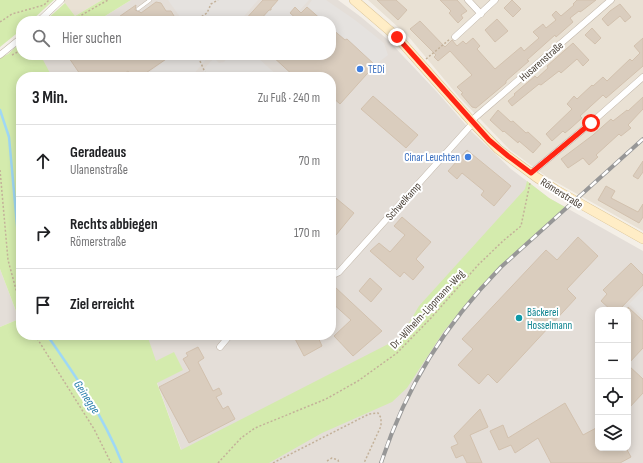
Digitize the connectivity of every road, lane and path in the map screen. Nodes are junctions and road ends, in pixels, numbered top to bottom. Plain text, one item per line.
1 (49, 0) edge
2 (61, 0) edge
3 (108, 0) edge
4 (150, 0) edge
5 (218, 0) edge
6 (468, 0) edge
7 (495, 0) edge
8 (611, 0) edge
9 (357, 1) edge
10 (138, 9) dead end
11 (481, 14) junction
12 (44, 16) edge
13 (80, 16) edge
14 (203, 16) edge
15 (0, 22) edge
16 (455, 37) joint
17 (16, 42) edge
18 (0, 55) edge
19 (200, 61) dead end
20 (421, 63) junction
21 (205, 72) edge
22 (643, 77) edge
23 (472, 122) junction
24 (0, 170) edge
25 (531, 173) junction
26 (530, 183) dead end
27 (3, 200) junction
28 (0, 204) edge
29 (643, 239) edge
30 (336, 274) edge
31 (16, 290) edge
32 (38, 340) edge
33 (226, 340) edge
34 (220, 347) dead end
35 (327, 461) dead end
36 (111, 463) edge
37 (218, 463) edge
38 (273, 463) edge
39 (339, 463) edge
40 (364, 463) edge

1 - 15 path
2 - 12 street
3 - 13 path
4 - 10 lane
5 - 14 path
6 - 11 street
7 - 11 street
8 - 23 street, Husarenstraße
9 - 20 main road, Römerstraße
11 - 16 street
16 - 20 path
17 - 18 street
19 - 21 path
20 - 23 main road, Römerstraße
22 - 25 street
23 - 25 main road, Römerstraße
23 - 30 street, Schwelkamp
24 - 27 path
25 - 29 main road, Römerstraße
26 - 37 path, Dr.-Wilhelm-Lippmann-Weg
27 - 28 path
27 - 31 path
32 - 36 path
33 - 34 street
35 - 39 path
38 - 40 path

